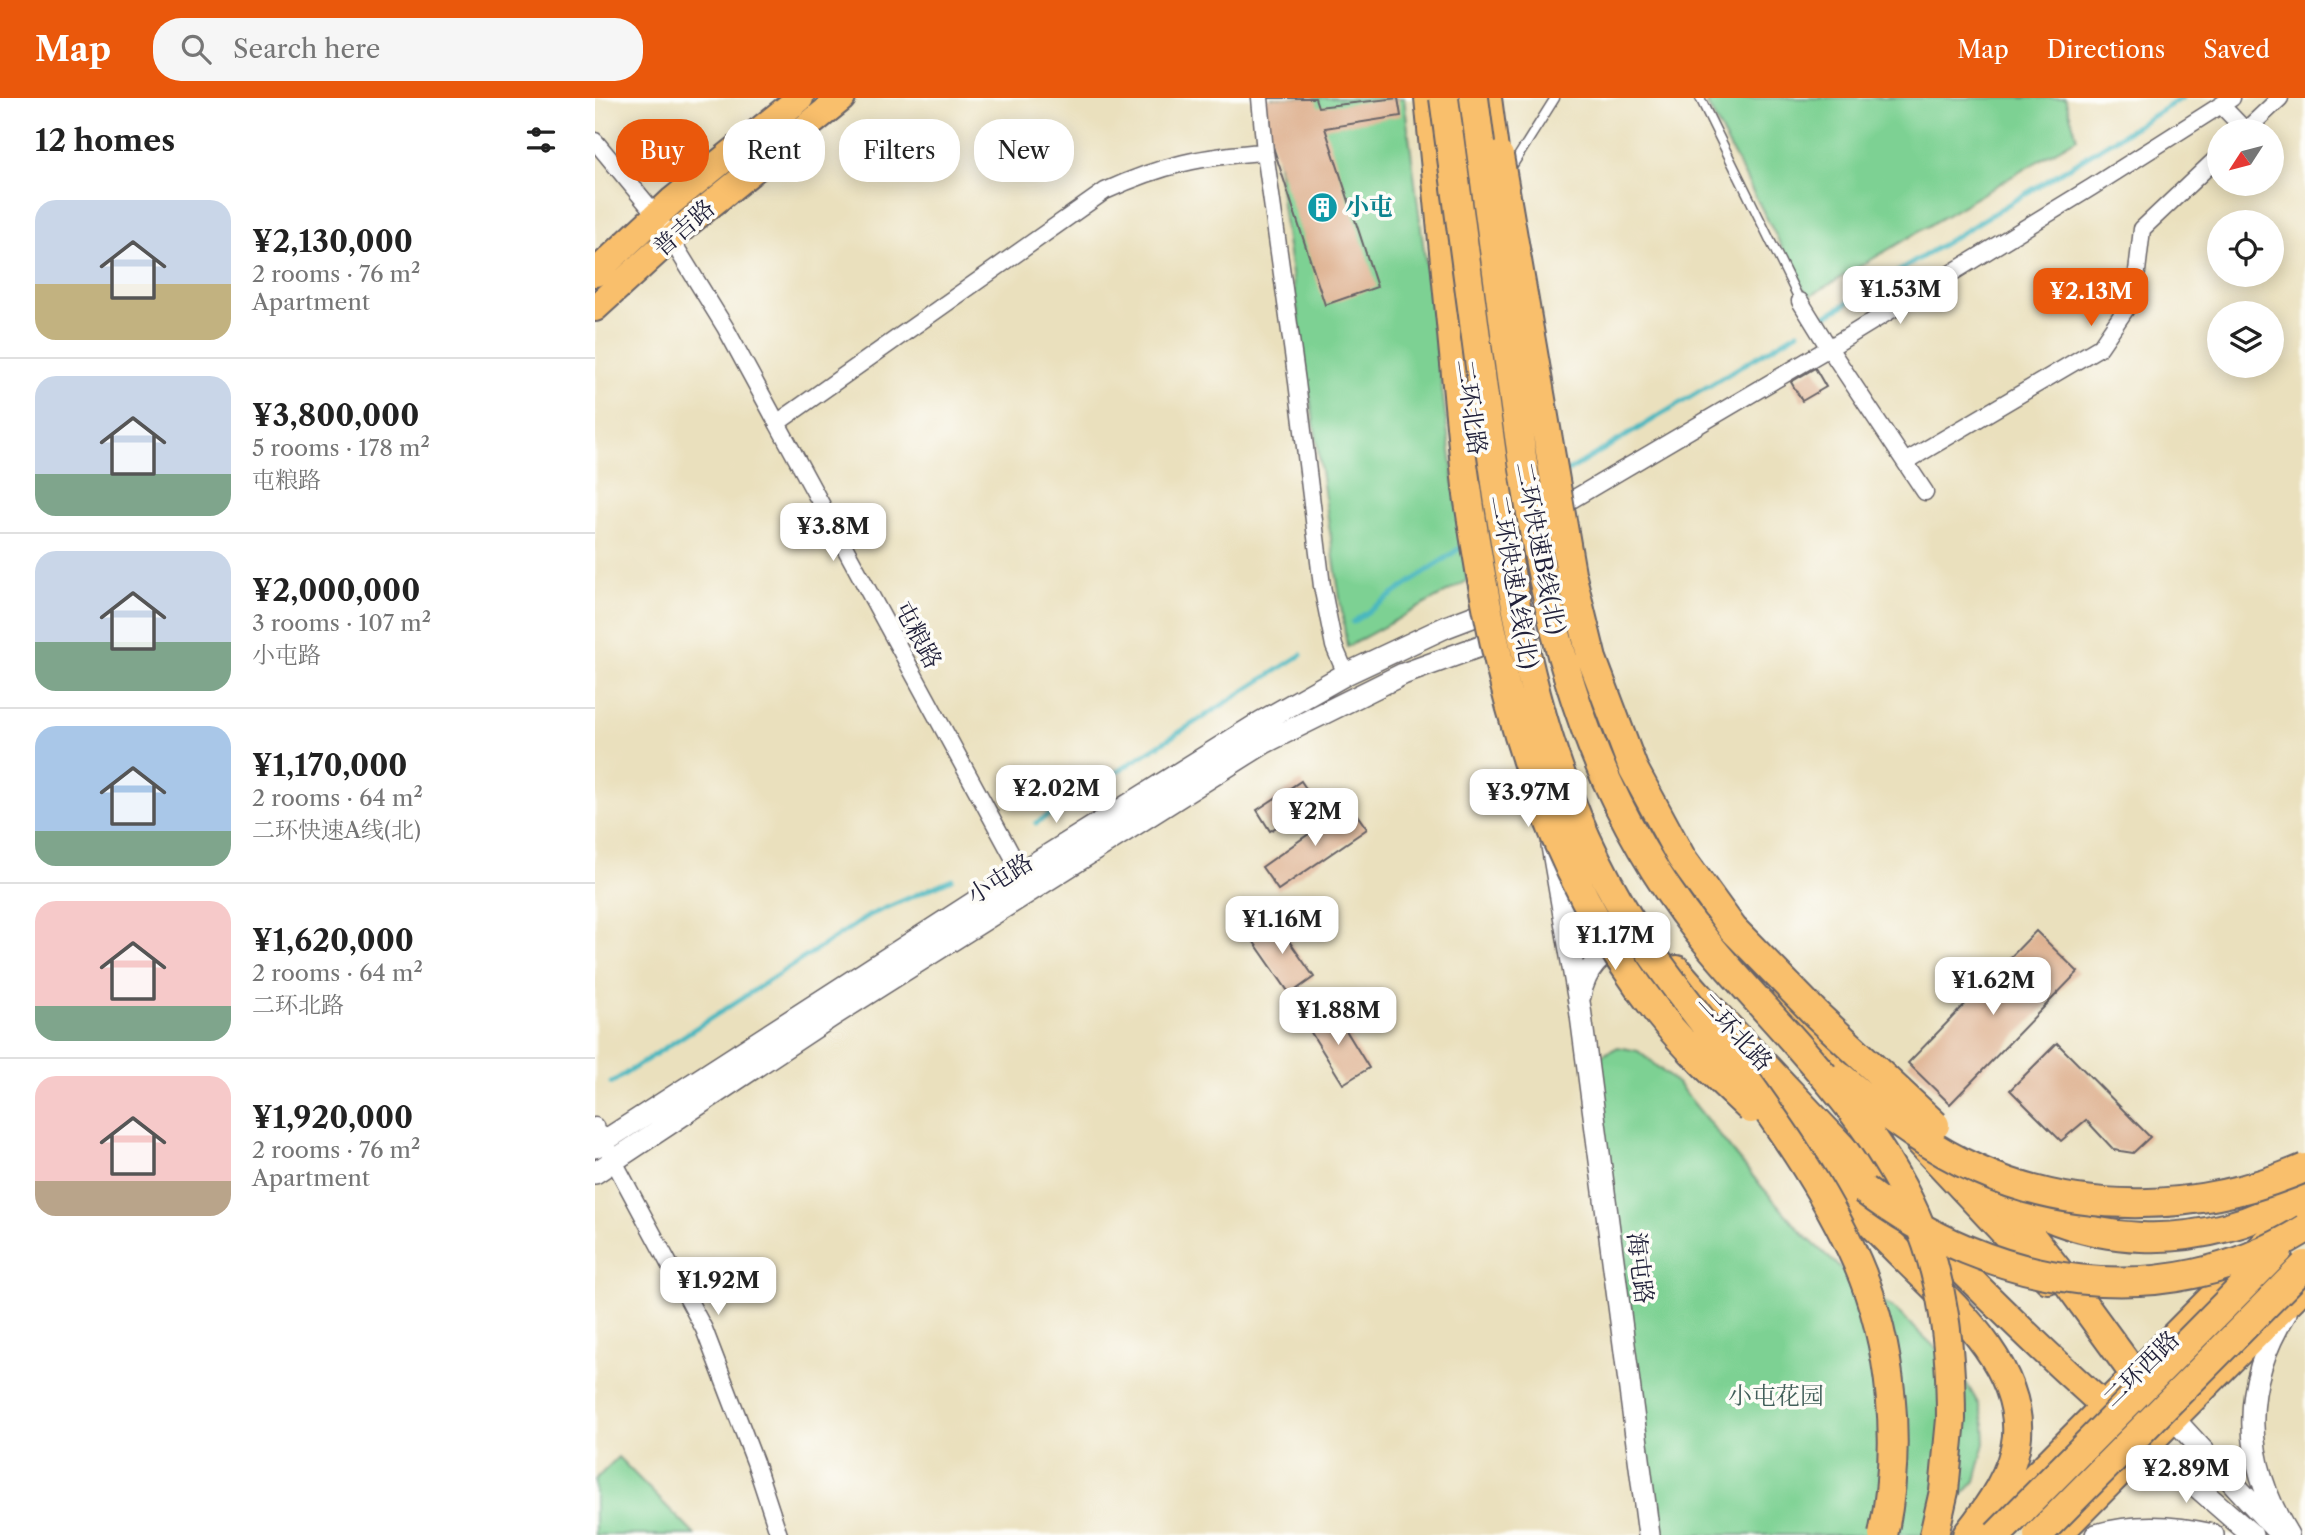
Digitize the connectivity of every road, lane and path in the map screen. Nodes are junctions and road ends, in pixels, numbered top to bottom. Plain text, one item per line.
1 (800, 98) edge
2 (842, 98) edge
3 (1260, 98) edge
4 (1429, 98) edge
5 (1444, 98) edge
6 (1474, 98) edge
7 (1489, 98) edge
8 (1555, 98) edge
9 (1700, 98) edge
10 (2280, 98) edge
11 (2227, 101) edge
12 (2238, 119) edge
13 (2258, 119) edge
14 (595, 141) edge
15 (1265, 152) junction
16 (2207, 167) edge
17 (1499, 181) junction
18 (656, 215) junction
19 (671, 239) junction
20 (595, 274) edge
21 (1800, 301) joint
22 (595, 308) edge
23 (1829, 348) junction
24 (777, 423) junction
25 (1905, 463) junction
26 (1925, 492) dead end
27 (1545, 516) junction
28 (1559, 584) junction
29 (1504, 604) junction
30 (1566, 615) junction
31 (1512, 638) junction
32 (1346, 674) junction
33 (1021, 872) junction
34 (1664, 953) junction
35 (1748, 989) junction
36 (1580, 1008) junction
37 (1706, 1026) junction
38 (597, 1135) edge
39 (613, 1161) junction
40 (2305, 1168) edge
41 (595, 1173) edge
42 (1984, 1177) junction
43 (2305, 1192) edge
44 (2305, 1203) edge
45 (2305, 1226) edge
46 (2305, 1265) edge
47 (2305, 1287) edge
48 (2134, 1376) junction
49 (2104, 1406) junction
50 (2174, 1419) junction
51 (2148, 1444) junction
52 (779, 1535) edge
53 (1649, 1535) edge
54 (1883, 1535) edge
55 (1934, 1535) edge
56 (1967, 1535) edge
57 (1976, 1535) edge
58 (1997, 1535) edge
59 (2038, 1535) edge
60 (2059, 1535) edge
61 (2096, 1535) edge
62 (2213, 1535) edge
63 (2252, 1535) edge
64 (2281, 1535) edge
65 (2288, 1535) edge

1 - 18 main road, 普吉路
2 - 19 main road, 普吉路
3 - 15 street
4 - 29 main road, 二环北路
4 - 56 highway, bridge
5 - 37 highway, 二环快速A线(北), bridge
6 - 35 highway, 二环快速B线(北), bridge
7 - 17 main road
7 - 42 highway, bridge
8 - 17 lane
9 - 21 lane
10 - 13 street
11 - 12 street
11 - 23 street
14 - 18 street
15 - 24 street
15 - 32 street
16 - 25 street
17 - 27 main road
18 - 19 street, 屯粮路
18 - 20 main road, 普吉路
19 - 22 main road, 普吉路
19 - 24 street, 屯粮路
21 - 23 street
23 - 25 street
23 - 27 street
24 - 33 street, 屯粮路
25 - 26 street
27 - 28 main road
28 - 29 street, 小屯路
28 - 30 main road
29 - 31 main road, 二环北路
29 - 32 street, 小屯路
30 - 31 street, 小屯路
30 - 48 main road
31 - 34 main road, 二环北路
31 - 36 street, 海屯路
31 - 39 street, 小屯路
32 - 33 street, 小屯路
33 - 38 street, 小屯路
34 - 36 street
34 - 49 main road, 二环北路
35 - 40 highway, bridge
35 - 55 highway, bridge
36 - 53 street, 海屯路
37 - 45 highway, bridge
37 - 54 highway, bridge
38 - 39 street
39 - 41 street, 小屯路
39 - 52 street
42 - 43 highway
42 - 48 highway
44 - 48 main road, 二环西路
45 - 58 highway, bridge
46 - 59 highway, bridge
47 - 50 main road
47 - 65 street
48 - 49 main road, 二环西路
48 - 50 main road
49 - 51 main road, 二环北路
49 - 57 main road, 二环西路
50 - 51 main road
50 - 64 street
51 - 60 main road
51 - 63 street
61 - 62 street

